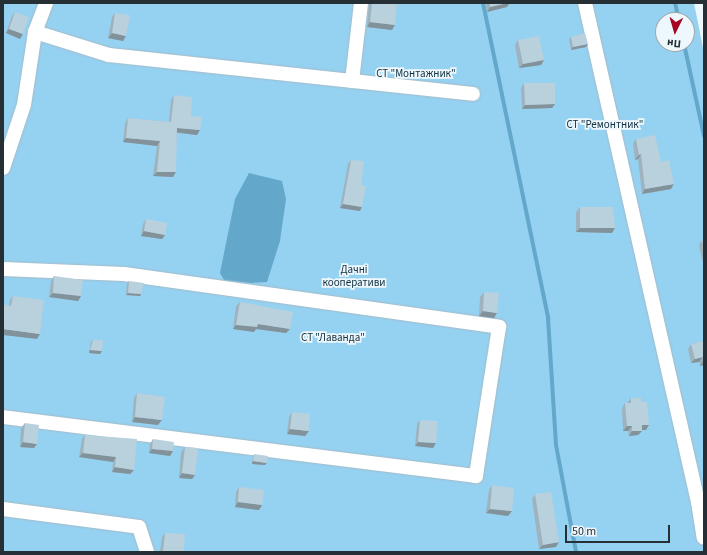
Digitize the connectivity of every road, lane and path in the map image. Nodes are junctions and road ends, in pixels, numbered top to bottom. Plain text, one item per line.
1 (46, 3) edge
2 (361, 3) edge
3 (585, 3) edge
4 (35, 32) junction
5 (352, 81) junction
6 (473, 94) dead end
7 (3, 168) edge
8 (3, 269) edge
9 (3, 417) edge
10 (3, 509) edge
11 (704, 538) edge
12 (147, 552) edge

1 - 4 street
2 - 5 street
3 - 11 street
4 - 5 street
4 - 7 street
5 - 6 street
8 - 9 street
10 - 12 street

